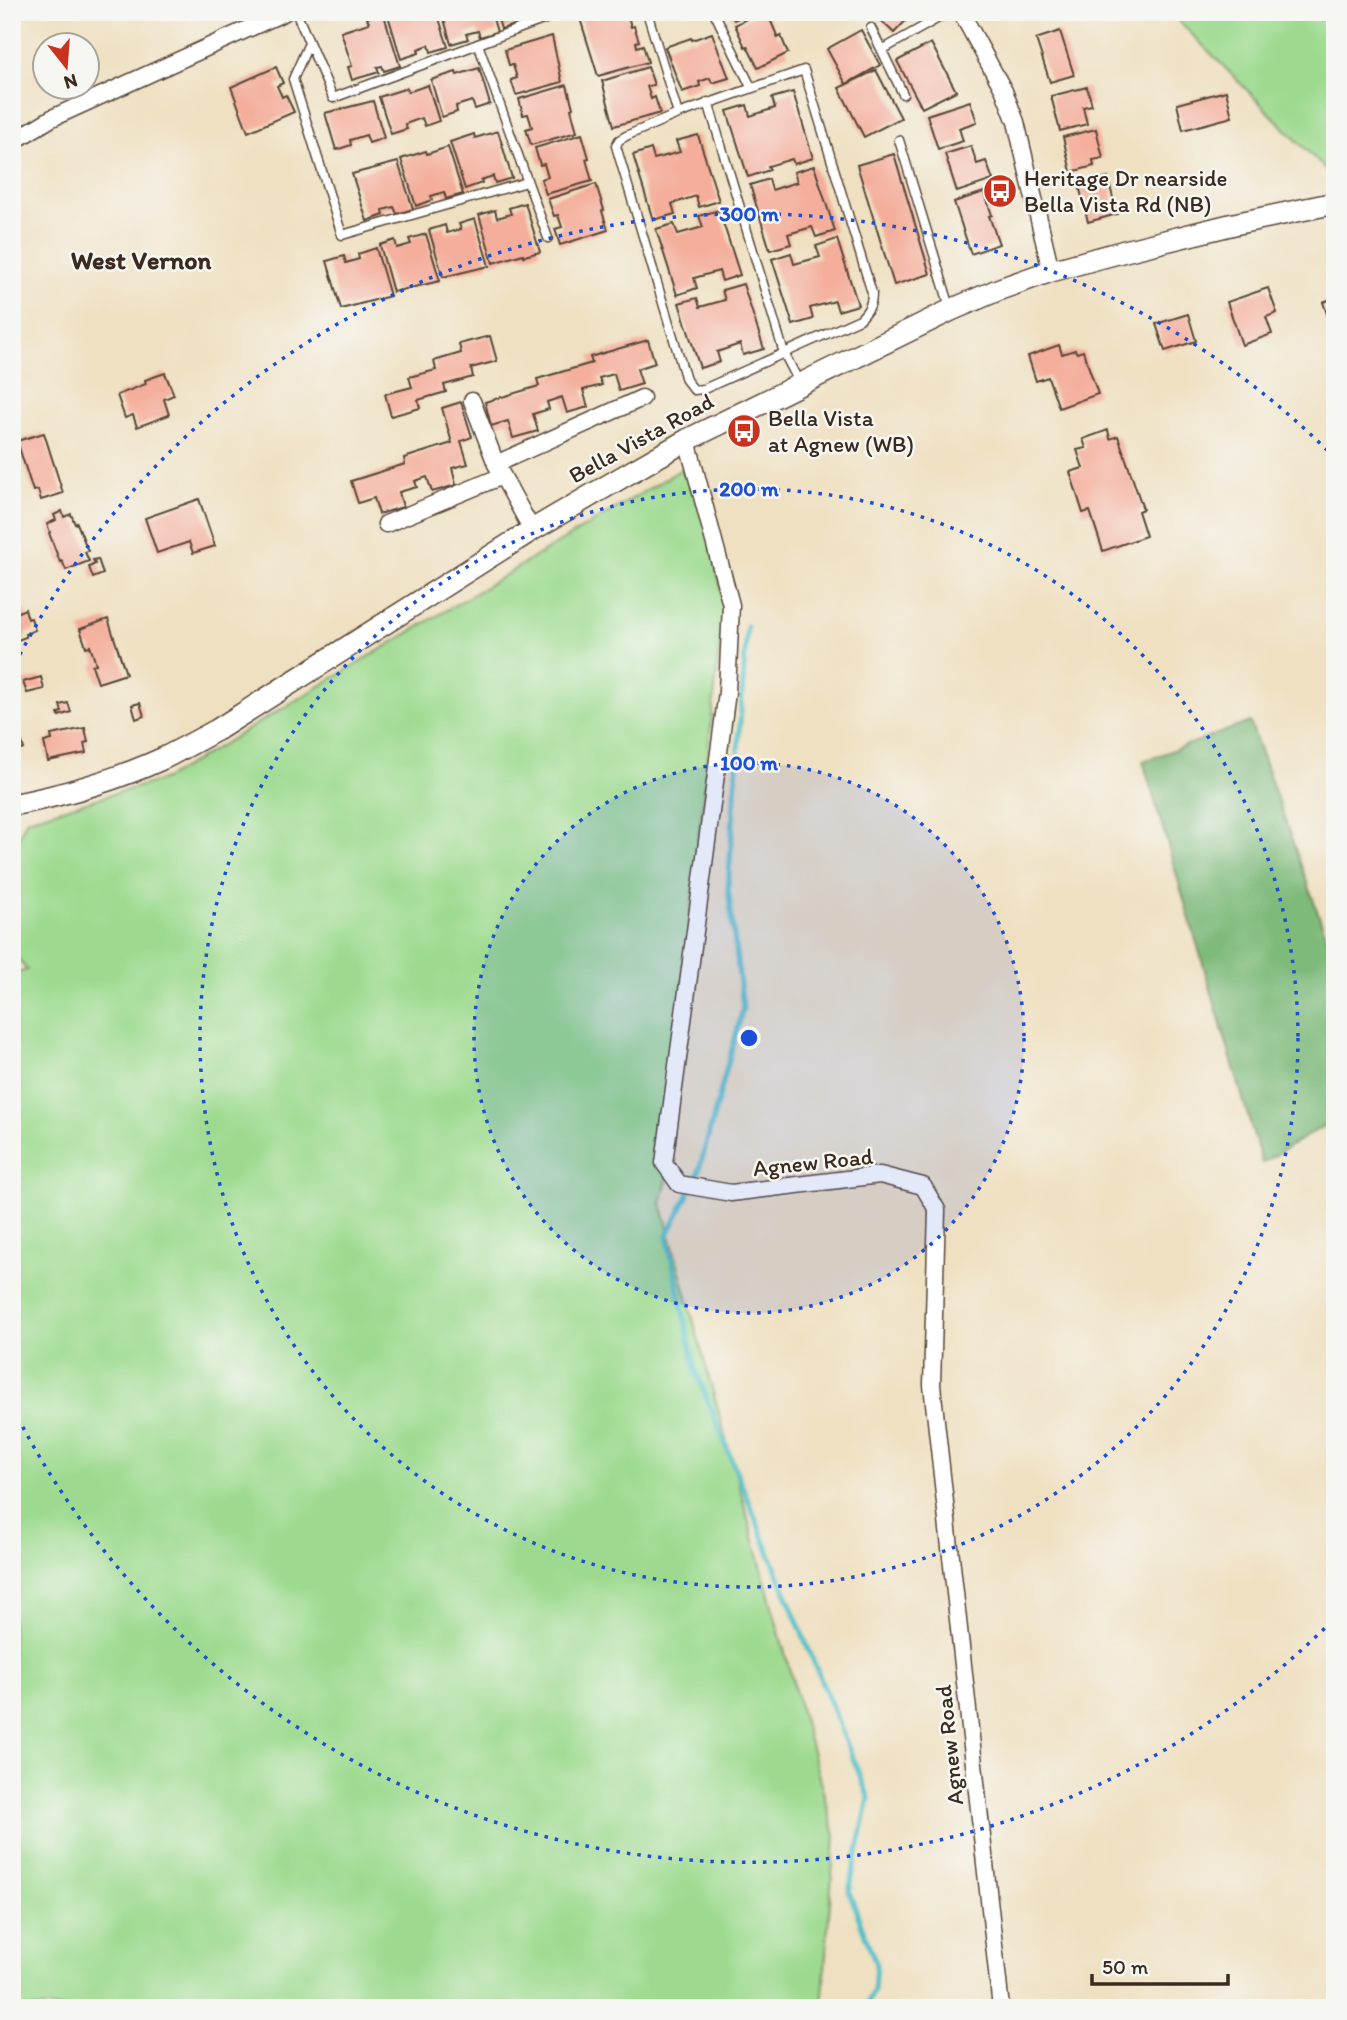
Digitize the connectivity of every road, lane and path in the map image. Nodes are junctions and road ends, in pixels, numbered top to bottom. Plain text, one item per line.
1 (285, 12) edge
2 (296, 12) edge
3 (647, 12) edge
4 (714, 12) edge
5 (949, 12) edge
6 (961, 12) edge
7 (556, 15) dead end
8 (871, 28) dead end
9 (309, 43) junction
10 (478, 44) junction
11 (882, 50) junction
12 (751, 87) junction
13 (903, 94) dead end
14 (708, 102) junction
15 (678, 114) junction
16 (899, 140) dead end
17 (12, 142) edge
18 (527, 182) junction
19 (1335, 203) edge
20 (548, 238) dead end
21 (1051, 271) junction
22 (951, 310) junction
23 (784, 353) junction
24 (800, 383) junction
25 (642, 398) dead end
26 (472, 401) dead end
27 (687, 440) junction
28 (499, 470) junction
29 (386, 524) dead end
30 (533, 530) junction
31 (12, 805) edge
32 (1001, 2008) edge

1 - 17 street
2 - 9 lane
3 - 15 lane
4 - 12 lane
5 - 11 lane
6 - 21 street
7 - 10 lane
8 - 11 lane
9 - 10 lane
9 - 18 lane
10 - 18 lane
11 - 13 lane
12 - 14 lane
12 - 23 lane
14 - 15 lane
14 - 23 lane
15 - 23 lane
16 - 22 lane
18 - 20 lane
19 - 21 street, Bella Vista Road
21 - 22 street, Bella Vista Road
22 - 24 street, Bella Vista Road
23 - 24 lane
24 - 27 street, Bella Vista Road
25 - 28 street
26 - 28 street
27 - 30 street, Bella Vista Road
27 - 32 street, Agnew Road
28 - 29 street
28 - 30 street
30 - 31 street, Bella Vista Road

